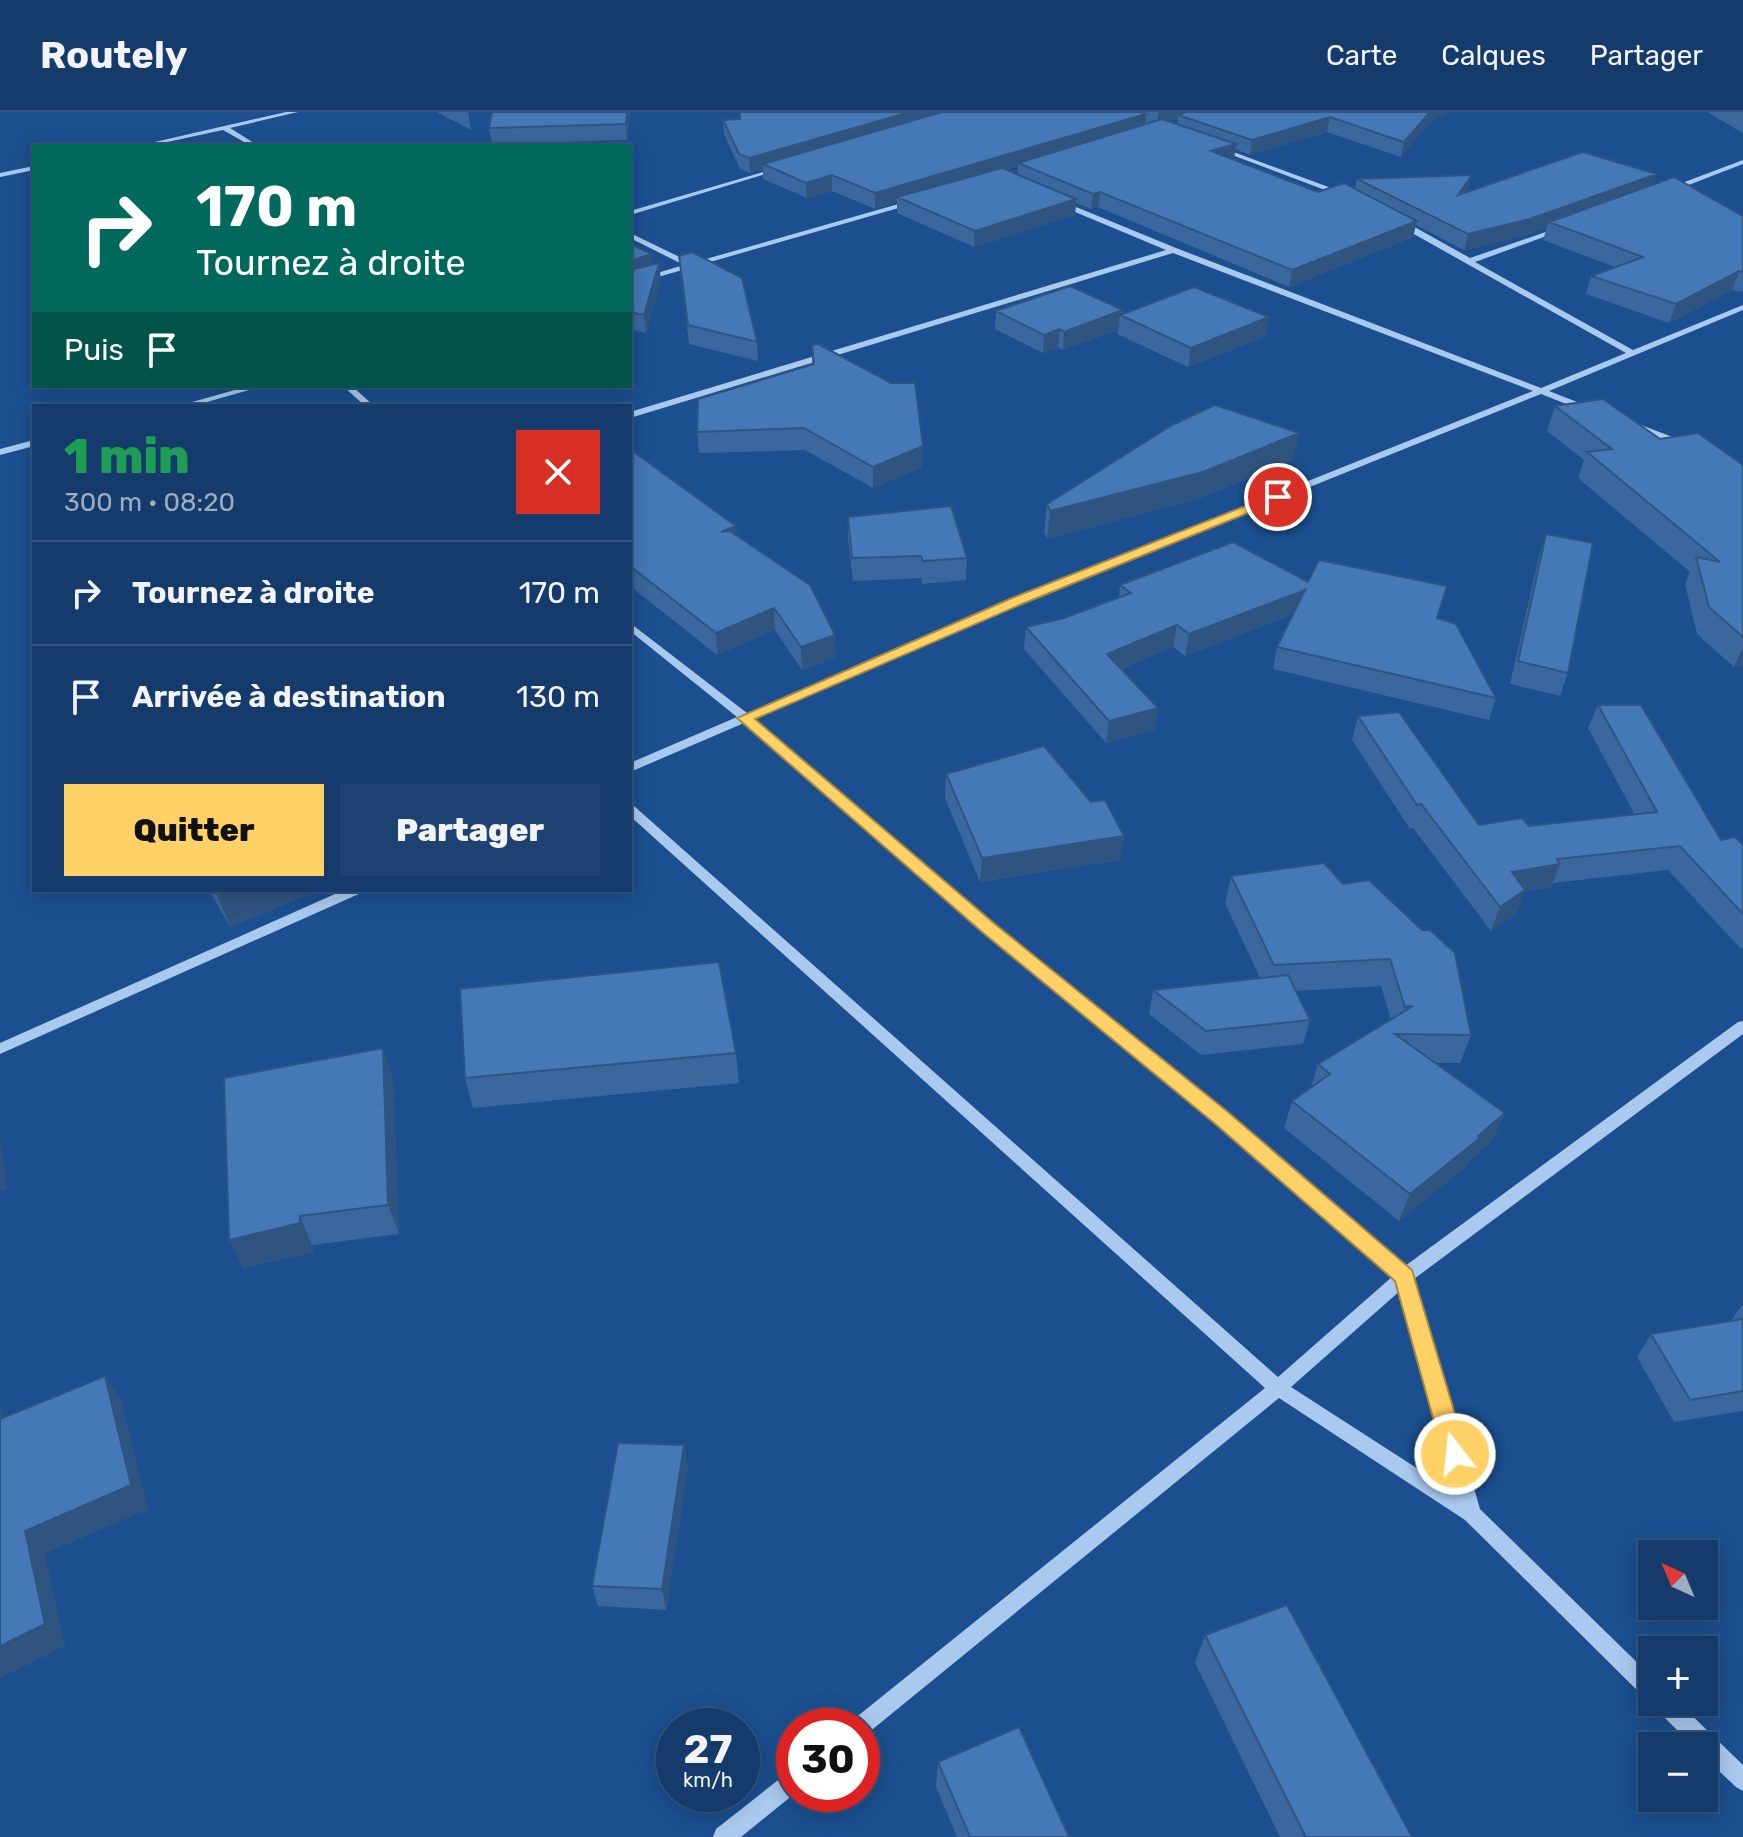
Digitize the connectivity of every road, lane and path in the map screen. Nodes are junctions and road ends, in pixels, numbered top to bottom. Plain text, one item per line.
1 (295, 112) edge
2 (273, 114) edge
3 (225, 128) junction
4 (149, 144) edge
5 (253, 144) edge
6 (1206, 144) edge
7 (1743, 162) edge
8 (32, 168) edge
9 (783, 168) edge
10 (0, 175) edge
11 (1658, 193) edge
12 (1044, 196) edge
13 (1354, 198) edge
14 (927, 199) edge
15 (632, 212) edge
16 (1387, 215) edge
17 (1568, 225) edge
18 (632, 236) edge
19 (1173, 250) junction
20 (1470, 261) junction
21 (690, 265) junction
22 (632, 282) edge
23 (1743, 307) edge
24 (1633, 353) junction
25 (252, 388) edge
26 (349, 388) edge
27 (1539, 392) junction
28 (218, 397) junction
29 (190, 404) edge
30 (224, 404) edge
31 (368, 404) edge
32 (1598, 413) edge
33 (632, 414) edge
34 (1612, 418) edge
35 (32, 444) edge
36 (1699, 448) edge
37 (0, 452) edge
38 (632, 628) edge
39 (745, 718) junction
40 (632, 767) edge
41 (632, 811) edge
42 (352, 892) edge
43 (1743, 1026) edge
44 (0, 1049) edge
45 (1405, 1276) junction
46 (1278, 1388) junction
47 (1472, 1514) junction
48 (1638, 1677) edge
49 (880, 1711) edge
50 (1677, 1716) edge
51 (1743, 1780) edge
52 (776, 1795) edge
53 (724, 1837) edge

1 - 2 street
2 - 3 street
3 - 4 street
3 - 5 street
6 - 13 street
7 - 11 street
8 - 10 street
9 - 15 street
12 - 19 street
14 - 21 street
16 - 20 street
17 - 20 street
18 - 21 street
19 - 27 street
19 - 33 street
20 - 24 street
21 - 22 street
23 - 24 street
24 - 27 street
25 - 28 street
26 - 31 street
27 - 32 street
27 - 39 street
28 - 29 street
28 - 30 street
34 - 36 street
35 - 37 street
38 - 39 street
39 - 40 street
39 - 45 street
41 - 46 street
42 - 44 street
43 - 45 street
45 - 46 street
45 - 47 street
46 - 47 street
46 - 49 street
47 - 48 street
50 - 51 street
52 - 53 street

